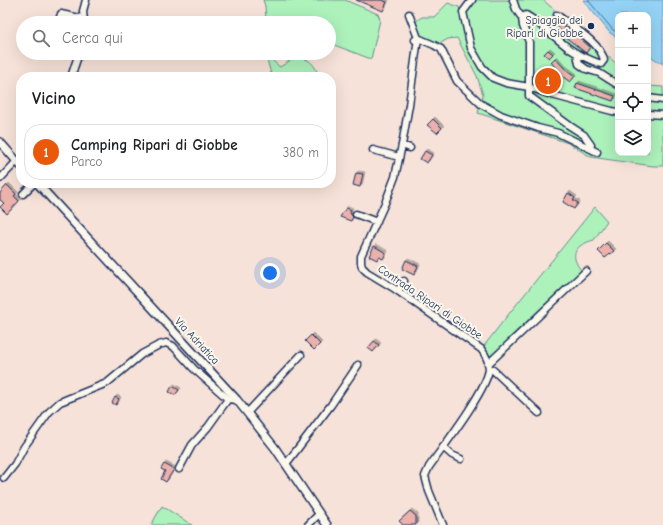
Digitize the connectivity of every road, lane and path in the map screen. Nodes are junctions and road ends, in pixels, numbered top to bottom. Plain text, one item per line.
1 (86, 0) edge
2 (472, 0) edge
3 (513, 1) edge
4 (409, 14) dead end
5 (557, 15) dead end
6 (84, 16) edge
7 (522, 18) junction
8 (416, 40) junction
9 (577, 54) junction
10 (77, 60) edge
11 (73, 72) edge
12 (616, 84) edge
13 (529, 87) junction
14 (651, 98) edge
15 (663, 100) edge
16 (615, 112) edge
17 (651, 114) edge
18 (663, 115) edge
19 (0, 142) edge
20 (402, 145) junction
21 (410, 148) dead end
22 (589, 148) junction
23 (373, 150) dead end
24 (597, 152) dead end
25 (399, 157) junction
26 (16, 161) edge
27 (16, 166) edge
28 (0, 179) edge
29 (30, 188) edge
30 (40, 188) edge
31 (23, 194) dead end
32 (356, 214) dead end
33 (377, 222) junction
34 (586, 271) dead end
35 (404, 281) dead end
36 (398, 291) junction
37 (301, 355) dead end
38 (358, 365) dead end
39 (489, 366) junction
40 (228, 399) junction
41 (237, 400) junction
42 (247, 413) junction
43 (539, 413) dead end
44 (443, 447) junction
45 (461, 459) dead end
46 (286, 464) junction
47 (180, 469) dead end
48 (4, 478) dead end
49 (319, 514) junction
50 (308, 525) edge
51 (327, 525) edge
52 (444, 525) edge

1 - 6 street
2 - 13 street
3 - 7 street
4 - 8 street, Contrada Ripari di Giobbe
5 - 9 street
7 - 9 street
7 - 13 street
8 - 20 street, Contrada Ripari di Giobbe
8 - 22 street
9 - 12 street
10 - 11 street
13 - 16 street
13 - 22 street
14 - 15 street
17 - 18 street
19 - 26 main road
20 - 21 street
20 - 25 street, Contrada Ripari di Giobbe
22 - 24 street
23 - 25 street
25 - 33 street, Contrada Ripari di Giobbe
27 - 28 street
29 - 31 street
30 - 41 main road, Via Adriatica
32 - 33 street
33 - 36 street, Contrada Ripari di Giobbe
34 - 39 street
35 - 36 street
36 - 39 street, Contrada Ripari di Giobbe
37 - 42 street
38 - 46 street
39 - 43 street
39 - 44 street
40 - 41 street
40 - 47 street
40 - 48 street
41 - 42 main road, Via Adriatica
42 - 46 main road, Via Adriatica
44 - 45 street
44 - 52 street
46 - 49 main road, Via Adriatica
49 - 50 street
49 - 51 main road, Via Adriatica

